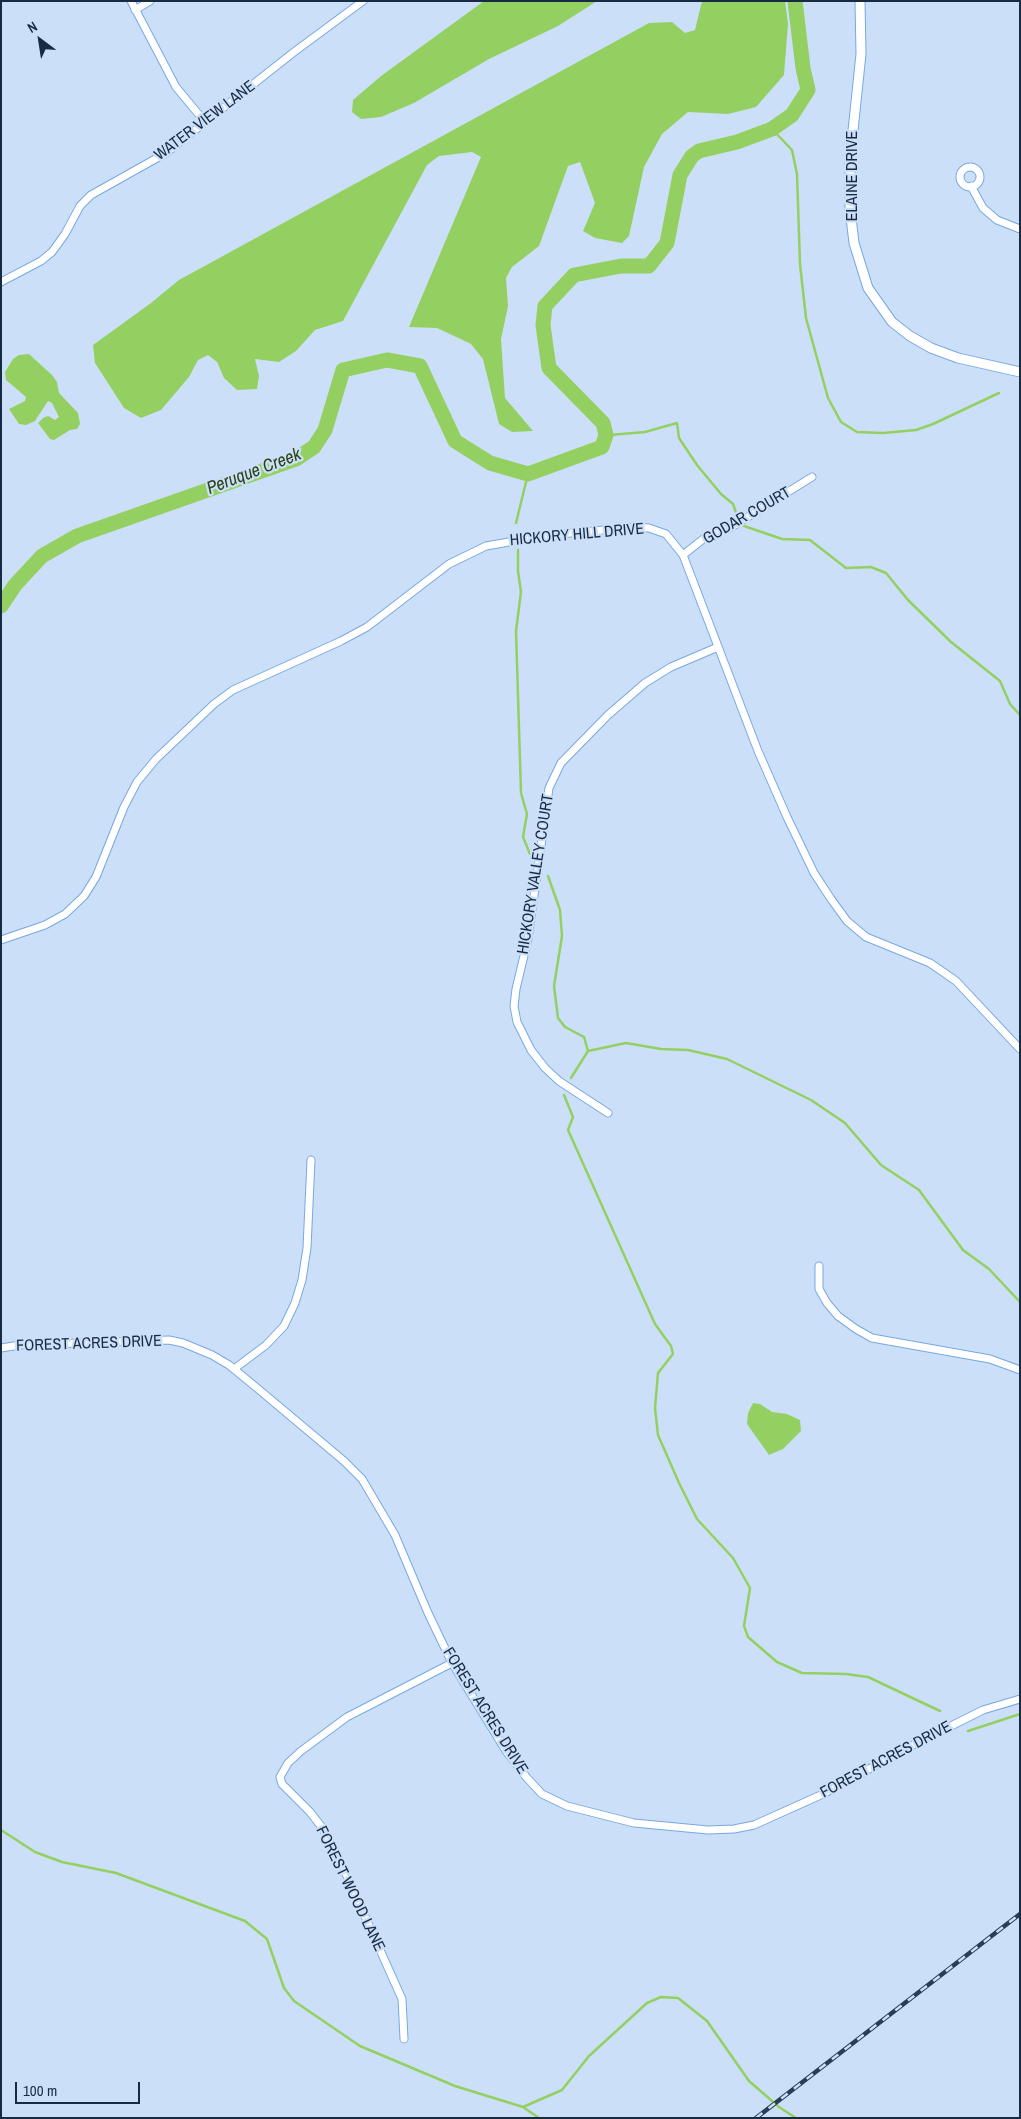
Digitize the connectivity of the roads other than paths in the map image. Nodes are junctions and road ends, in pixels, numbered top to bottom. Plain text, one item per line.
1 (130, 1) edge
2 (150, 1) edge
3 (363, 1) edge
4 (860, 1) edge
5 (135, 10) junction
6 (205, 122) junction
7 (971, 186) dead end
8 (1020, 229) edge
9 (4, 280) edge
10 (1020, 372) edge
11 (812, 477) dead end
12 (683, 555) junction
13 (718, 646) junction
14 (1, 940) edge
15 (1020, 1049) edge
16 (608, 1112) dead end
17 (311, 1160) dead end
18 (819, 1266) dead end
19 (1, 1348) edge
20 (234, 1369) junction
21 (1020, 1370) edge
22 (452, 1663) junction
23 (1020, 1699) edge
24 (404, 2039) dead end

1 - 5 street
2 - 5 street
3 - 6 street, WATER VIEW LANE
4 - 10 street, ELAINE DRIVE
5 - 6 street
6 - 9 street, WATER VIEW LANE
7 - 8 street
11 - 12 street, GODAR COURT
12 - 13 street, HICKORY HILL DRIVE
12 - 14 street, HICKORY HILL DRIVE
13 - 15 street, HICKORY HILL DRIVE
13 - 16 street, HICKORY VALLEY COURT
17 - 20 street
18 - 21 street
19 - 20 street, FOREST ACRES DRIVE
20 - 22 street, FOREST ACRES DRIVE
22 - 23 street, FOREST ACRES DRIVE
22 - 24 street, FOREST WOOD LANE

